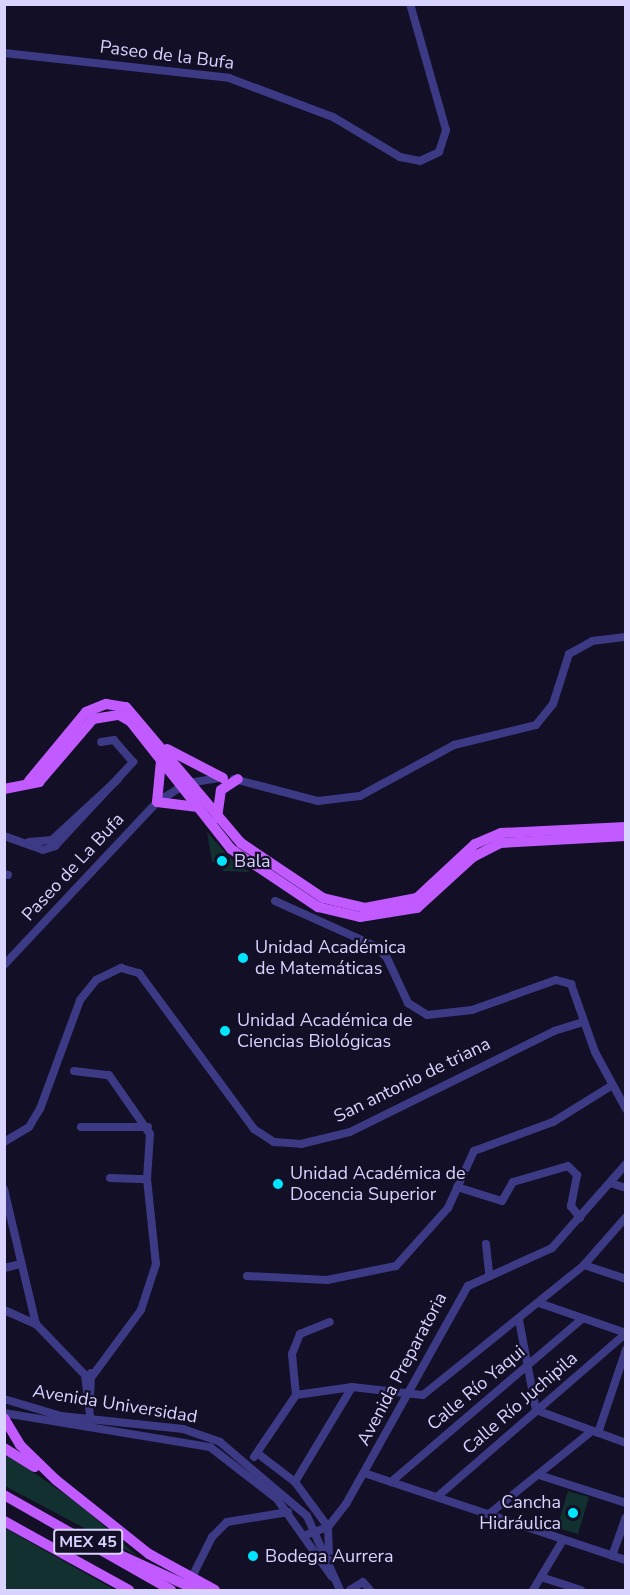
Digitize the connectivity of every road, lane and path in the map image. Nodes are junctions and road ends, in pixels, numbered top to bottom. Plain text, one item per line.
1 (410, 4) edge
2 (4, 53) edge
3 (626, 637) edge
4 (101, 741) dead end
5 (163, 745) junction
6 (161, 761) junction
7 (223, 778) junction
8 (238, 779) junction
9 (184, 784) junction
10 (4, 789) edge
11 (17, 790) junction
12 (157, 802) junction
13 (196, 808) junction
14 (217, 818) junction
15 (626, 827) edge
16 (4, 836) edge
17 (626, 836) edge
18 (275, 901) dead end
19 (4, 965) edge
20 (584, 1022) junction
21 (74, 1071) dead end
22 (611, 1086) junction
23 (626, 1109) edge
24 (81, 1127) dead end
25 (148, 1127) junction
26 (4, 1142) edge
27 (626, 1164) edge
28 (110, 1178) dead end
29 (147, 1179) junction
30 (610, 1183) junction
31 (457, 1187) junction
32 (626, 1188) edge
33 (4, 1190) edge
34 (626, 1217) edge
35 (580, 1218) junction
36 (486, 1244) dead end
37 (21, 1264) junction
38 (584, 1265) junction
39 (4, 1268) edge
40 (489, 1274) junction
41 (247, 1276) dead end
42 (626, 1279) edge
43 (539, 1303) junction
44 (4, 1310) edge
45 (582, 1319) junction
46 (519, 1320) junction
47 (330, 1322) dead end
48 (36, 1324) junction
49 (626, 1333) edge
50 (626, 1350) edge
51 (80, 1367) junction
52 (527, 1367) junction
53 (93, 1375) junction
54 (352, 1387) junction
55 (296, 1395) junction
56 (408, 1398) junction
57 (4, 1399) edge
58 (89, 1405) junction
59 (536, 1410) junction
60 (4, 1413) edge
61 (10, 1417) edge
62 (91, 1424) junction
63 (595, 1432) junction
64 (626, 1443) edge
65 (4, 1448) edge
66 (257, 1453) junction
67 (249, 1464) junction
68 (364, 1473) junction
69 (539, 1475) junction
70 (56, 1480) junction
71 (295, 1482) junction
72 (391, 1482) junction
73 (4, 1495) edge
74 (437, 1497) junction
75 (626, 1503) edge
76 (288, 1512) junction
77 (489, 1514) junction
78 (626, 1517) edge
79 (4, 1521) edge
80 (328, 1527) junction
81 (315, 1531) junction
82 (303, 1536) junction
83 (564, 1540) junction
84 (95, 1546) junction
85 (149, 1554) junction
86 (612, 1556) junction
87 (626, 1560) edge
88 (329, 1564) junction
89 (166, 1573) junction
90 (541, 1576) junction
91 (192, 1577) junction
92 (332, 1577) junction
93 (129, 1590) edge
94 (171, 1590) edge
95 (197, 1590) edge
96 (215, 1590) edge
97 (340, 1590) edge
98 (350, 1590) edge
99 (370, 1590) edge
100 (532, 1590) edge
101 (581, 1590) edge

1 - 2 street, Paseo de la Bufa
3 - 8 street
4 - 16 street
5 - 7 main road
5 - 9 main road
5 - 11 main road
6 - 9 main road
6 - 11 main road
6 - 12 main road
7 - 8 street
7 - 9 street
8 - 14 main road
9 - 12 street, Paseo de La Bufa
9 - 13 main road
9 - 14 main road
10 - 11 main road
12 - 13 main road
12 - 19 street, Paseo de La Bufa
13 - 17 main road
14 - 15 main road
18 - 20 street
20 - 22 street
20 - 26 street, San antonio de triana
21 - 25 street
22 - 23 street
22 - 31 street
24 - 25 street
25 - 29 street
27 - 30 street, Avenida Preparatoria
28 - 29 street
29 - 53 street
30 - 32 street
30 - 35 street, Avenida Preparatoria
31 - 35 street
31 - 41 street
33 - 37 street
34 - 38 street
35 - 40 street, Avenida Preparatoria
36 - 40 street
37 - 39 street
37 - 48 street
38 - 42 street
38 - 43 street
40 - 56 street, Avenida Preparatoria
43 - 45 street
43 - 46 street
44 - 48 street
45 - 49 street
45 - 52 street, Calle Río Yaqui
46 - 52 street
46 - 56 street
47 - 55 street
48 - 51 street
49 - 59 street, Calle Río Juchipila
50 - 63 street
51 - 53 street
51 - 58 street
52 - 59 street
52 - 72 street, Calle Río Yaqui
53 - 58 street
54 - 55 street
54 - 56 street
54 - 71 street
55 - 66 street
56 - 68 street, Avenida Preparatoria
57 - 62 street, Avenida Universidad
58 - 62 street
59 - 63 street
59 - 74 street, Calle Río Juchipila
60 - 61 street, Avenida Universidad
61 - 62 street, Avenida Universidad
61 - 70 main road
62 - 67 street, Avenida Universidad
62 - 76 street, Avenida Universidad
63 - 64 street
63 - 69 street
65 - 70 main road
66 - 67 street
66 - 71 street
67 - 81 street, Avenida Universidad
68 - 72 street
68 - 80 street, Avenida Preparatoria
69 - 75 street
69 - 77 street
70 - 85 main road
71 - 80 street
72 - 74 street
73 - 84 main road, MEX 45
74 - 77 street
76 - 82 street, Avenida Universidad
76 - 91 street
77 - 83 street
78 - 86 street
79 - 93 main road, MEX 45
80 - 81 street
80 - 88 street
81 - 82 street
81 - 88 street, Avenida Universidad
82 - 92 street, Avenida Universidad
83 - 86 street
83 - 90 street
84 - 89 main road
84 - 94 main road, MEX 45
85 - 89 main road
85 - 91 main road
86 - 87 street
88 - 92 street, Avenida Universidad
89 - 95 main road
90 - 100 street
90 - 101 street
91 - 96 main road
92 - 97 street, Avenida Universidad
98 - 99 street

